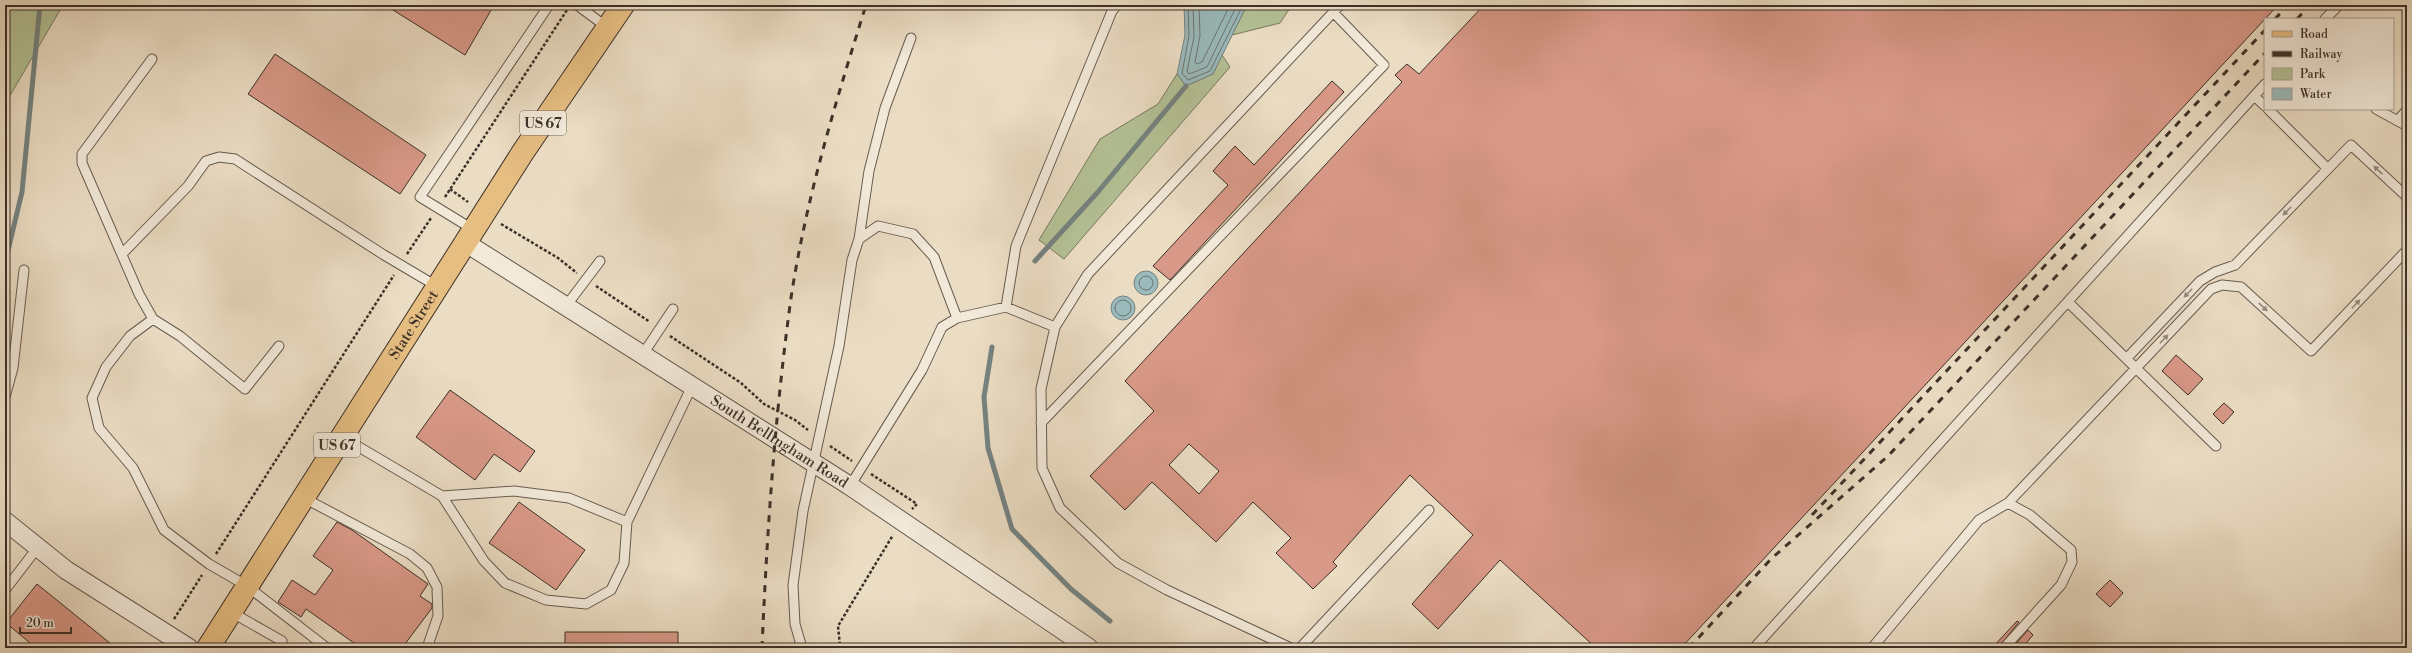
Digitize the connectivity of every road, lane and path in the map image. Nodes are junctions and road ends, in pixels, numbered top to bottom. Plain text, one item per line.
1 (548, 5) edge
2 (570, 5) edge
3 (577, 5) edge
4 (623, 5) edge
5 (1117, 5) edge
6 (2339, 5) edge
7 (1336, 8) edge
8 (2326, 18) edge
9 (608, 28) junction
10 (911, 38) dead end
11 (152, 59) dead end
12 (2264, 85) edge
13 (2254, 96) junction
14 (2264, 105) edge
15 (2269, 110) edge
16 (2378, 110) edge
17 (2407, 110) edge
18 (2398, 120) junction
19 (2407, 126) edge
20 (2328, 169) junction
21 (450, 189) junction
22 (2407, 197) edge
23 (437, 208) junction
24 (475, 229) junction
25 (859, 239) junction
26 (2407, 250) edge
27 (122, 254) junction
28 (600, 261) dead end
29 (400, 265) junction
30 (24, 270) dead end
31 (587, 280) junction
32 (438, 287) junction
33 (2068, 302) junction
34 (566, 306) junction
35 (1006, 307) junction
36 (673, 309) dead end
37 (153, 318) junction
38 (957, 318) junction
39 (1055, 328) junction
40 (660, 329) junction
41 (279, 346) dead end
42 (643, 354) junction
43 (2127, 358) junction
44 (2137, 367) junction
45 (692, 386) junction
46 (5, 397) edge
47 (1041, 423) junction
48 (342, 437) junction
49 (820, 439) junction
50 (2216, 446) dead end
51 (813, 462) junction
52 (862, 468) junction
53 (850, 486) junction
54 (442, 496) junction
55 (303, 498) junction
56 (2008, 503) junction
57 (1429, 510) dead end
58 (5, 521) edge
59 (902, 521) junction
60 (627, 522) junction
61 (38, 547) junction
62 (209, 564) junction
63 (247, 586) junction
64 (5, 590) edge
65 (231, 612) junction
66 (165, 633) junction
67 (282, 641) dead end
68 (188, 648) edge
69 (208, 648) edge
70 (327, 648) edge
71 (426, 648) edge
72 (802, 648) edge
73 (843, 648) edge
74 (1089, 648) edge
75 (1291, 648) edge
76 (1300, 648) edge
77 (1754, 648) edge
78 (1872, 648) edge
79 (2004, 648) edge

1 - 23 lane
2 - 21 path
3 - 9 lane
4 - 9 main road, State Street / US 67
5 - 35 lane
6 - 8 lane
7 - 39 lane
7 - 47 lane
9 - 24 main road, State Street / US 67
10 - 25 lane
11 - 27 lane
12 - 13 lane
13 - 14 lane
13 - 33 lane
15 - 20 lane
16 - 18 lane
17 - 18 lane
18 - 19 lane
22 -> 20 lane
20 -> 43 lane
21 - 23 path
21 - 24 path
23 - 24 lane
23 - 29 path
24 - 31 path
24 - 32 main road, State Street / US 67
24 - 34 street, South Bellingham Road
25 - 38 lane
25 - 49 lane
44 -> 26 lane
27 - 29 lane
27 - 37 lane
28 - 31 lane
29 - 32 lane
29 - 62 path
30 - 46 lane
31 - 34 lane
31 - 40 path
32 - 48 main road, State Street / US 67
33 - 43 lane
33 - 77 lane
34 - 42 street, South Bellingham Road
35 - 38 lane
35 - 39 lane
36 - 40 lane
37 - 41 lane
37 - 62 lane
38 - 52 lane
39 - 47 lane
40 - 42 lane
40 - 49 path
42 - 45 street, South Bellingham Road
43 - 44 lane
44 - 50 lane
44 - 56 lane
45 - 51 street, South Bellingham Road
45 - 60 lane
47 - 75 lane
48 - 54 lane
48 - 55 main road, State Street / US 67
49 - 51 lane
49 - 52 path
51 - 53 street, South Bellingham Road
51 - 72 lane
52 - 53 lane
52 - 59 path
53 - 59 street, South Bellingham Road
54 - 60 lane
54 - 60 lane
55 - 63 main road, State Street / US 67
55 - 71 lane
56 - 78 lane
56 - 79 lane
57 - 76 lane
58 - 61 street
59 - 73 path
59 - 74 street, South Bellingham Road
61 - 64 lane
61 - 66 street
62 - 63 lane
62 - 66 path
63 - 65 main road, State Street / US 67
63 - 70 lane
65 - 67 lane
65 - 69 main road, State Street / US 67
66 - 68 street

